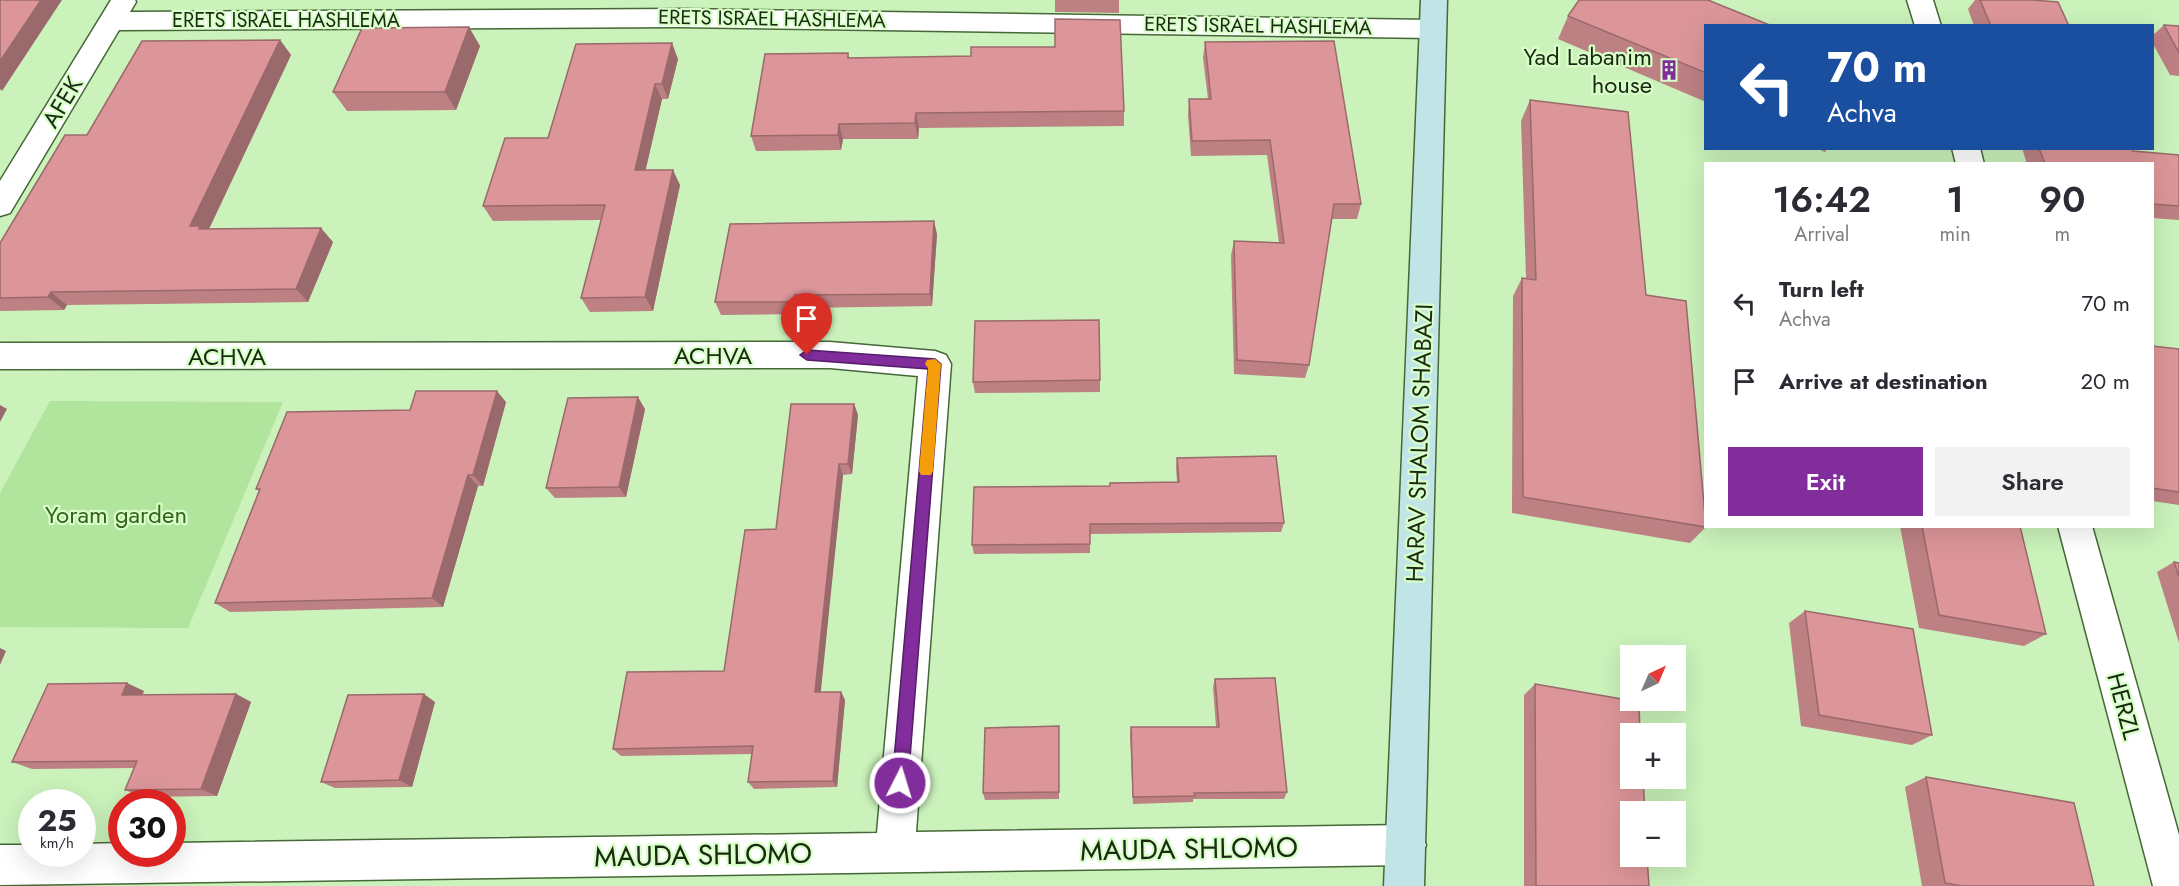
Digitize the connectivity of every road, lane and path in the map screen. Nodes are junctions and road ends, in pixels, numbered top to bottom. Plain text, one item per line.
1 (1920, 0) edge
2 (118, 10) edge
3 (1433, 14) edge
4 (1927, 24) edge
5 (0, 205) edge
6 (0, 356) edge
7 (2076, 528) edge
8 (1406, 846) junction
9 (895, 853) junction
10 (0, 865) edge
11 (1404, 886) edge
12 (2173, 886) edge

1 - 4 street
2 - 3 street, ERETS ISRAEL HASHLEMA
2 - 5 street, AFEK
3 - 8 street, HARAV SHALOM SHABAZI
6 - 9 street, ACHVA
7 - 12 street, HERZL
8 - 9 street, MAUDA SHLOMO
8 - 11 street, HARAV SHALOM SHABAZI
9 - 10 street, MAUDA SHLOMO

